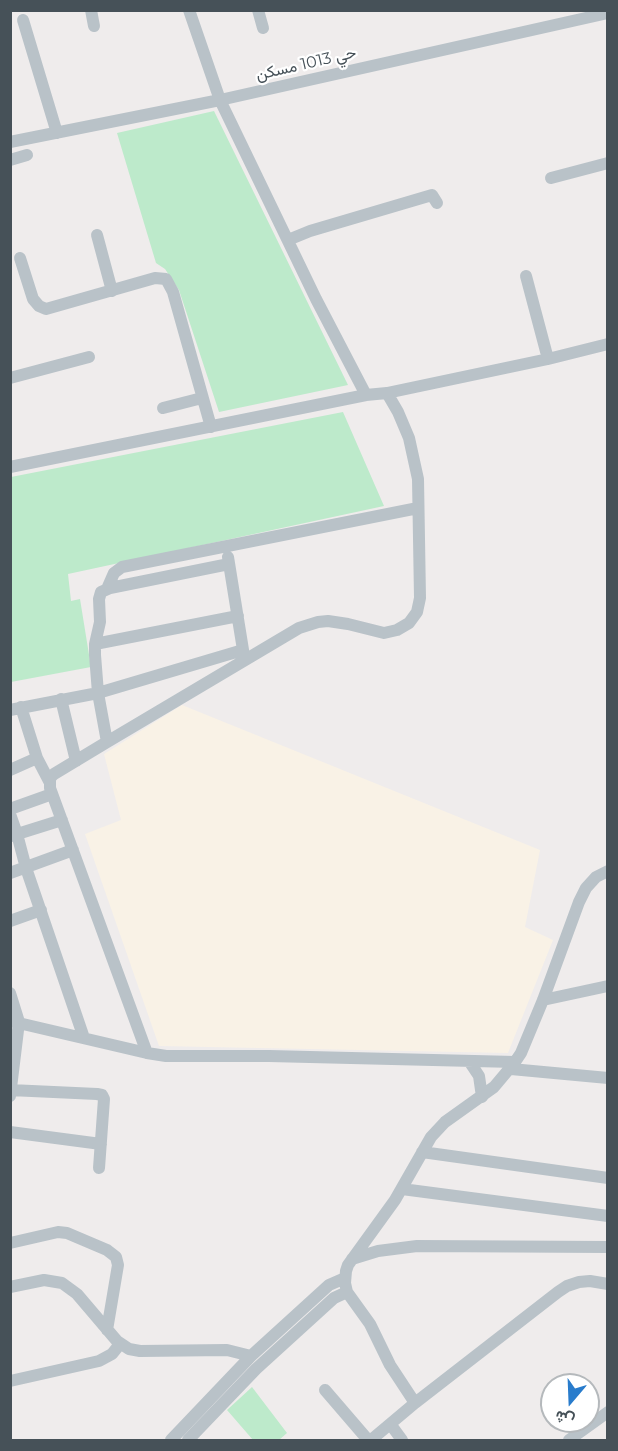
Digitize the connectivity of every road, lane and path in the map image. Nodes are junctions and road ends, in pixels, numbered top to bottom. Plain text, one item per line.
1 (91, 10) edge
2 (189, 10) edge
3 (258, 10) edge
4 (608, 13) edge
5 (23, 20) dead end
6 (94, 26) dead end
7 (263, 28) dead end
8 (220, 100) junction
9 (57, 133) junction
10 (10, 142) edge
11 (27, 155) dead end
12 (10, 160) edge
13 (608, 163) edge
14 (551, 178) dead end
15 (437, 203) dead end
16 (97, 235) dead end
17 (288, 240) junction
18 (20, 258) dead end
19 (526, 276) dead end
20 (112, 291) junction
21 (608, 344) edge
22 (89, 357) dead end
23 (548, 359) junction
24 (10, 378) edge
25 (387, 393) junction
26 (366, 395) junction
27 (202, 398) junction
28 (163, 408) dead end
29 (211, 427) junction
30 (11, 464) edge
31 (418, 508) junction
32 (226, 546) junction
33 (229, 564) junction
34 (107, 589) junction
35 (238, 616) junction
36 (95, 644) junction
37 (244, 655) junction
38 (98, 693) junction
39 (61, 699) junction
40 (16, 708) edge
41 (107, 742) junction
42 (37, 758) junction
43 (76, 761) junction
44 (10, 770) edge
45 (51, 788) junction
46 (10, 810) edge
47 (10, 814) edge
48 (62, 820) junction
49 (14, 835) edge
50 (73, 850) junction
51 (26, 868) junction
52 (608, 871) edge
53 (10, 873) edge
54 (41, 910) junction
55 (10, 921) edge
56 (608, 986) edge
57 (10, 993) edge
58 (543, 1000) junction
59 (15, 1021) edge
60 (84, 1038) junction
61 (147, 1053) junction
62 (470, 1061) junction
63 (513, 1065) junction
64 (608, 1078) edge
65 (11, 1091) edge
66 (10, 1096) edge
67 (482, 1097) junction
68 (10, 1132) edge
69 (101, 1144) junction
70 (422, 1152) junction
71 (99, 1168) dead end
72 (608, 1178) edge
73 (402, 1189) junction
74 (608, 1216) edge
75 (10, 1243) edge
76 (608, 1247) edge
77 (352, 1259) junction
78 (345, 1278) junction
79 (608, 1284) edge
80 (10, 1287) edge
81 (347, 1292) junction
82 (106, 1330) junction
83 (120, 1344) junction
84 (251, 1356) junction
85 (10, 1380) edge
86 (325, 1390) dead end
87 (415, 1403) junction
88 (608, 1412) edge
89 (391, 1425) junction
90 (171, 1440) edge
91 (188, 1440) edge
92 (369, 1440) edge
93 (402, 1440) edge
94 (568, 1440) edge

1 - 6 street
2 - 8 street
3 - 7 street
4 - 8 street, حي 1013 مسكن
5 - 9 street
8 - 9 street, حي 1013 مسكن
8 - 17 street
9 - 10 street, حي 1013 مسكن
11 - 12 street
13 - 14 street
15 - 17 street
16 - 20 street
17 - 26 street
18 - 20 street
19 - 23 street
20 - 27 street
21 - 23 street
22 - 24 street
23 - 25 street
25 - 26 street
25 - 31 street
26 - 29 street
27 - 28 street
27 - 29 street
29 - 30 street
31 - 32 street
31 - 37 street
32 - 33 street
32 - 34 street
33 - 34 street
33 - 35 street
34 - 36 street
35 - 36 street
35 - 37 street
36 - 38 street
37 - 38 street
37 - 41 street
38 - 39 street
38 - 41 street
39 - 40 street
39 - 43 street
40 - 42 street
41 - 43 street
42 - 44 street
42 - 45 street
43 - 45 street
45 - 46 street
45 - 48 street
47 - 49 street
48 - 49 street
48 - 50 street
49 - 51 street
50 - 51 street
50 - 61 street
51 - 53 street
51 - 54 street
52 - 58 street
54 - 55 street
54 - 60 street
56 - 58 street
57 - 59 street
58 - 63 street
59 - 60 street
59 - 65 street
60 - 61 street
61 - 62 street
62 - 63 street
62 - 67 street
63 - 64 street
63 - 67 street
65 - 66 street
65 - 69 street
67 - 70 street
68 - 69 street
69 - 71 street
70 - 72 street
70 - 73 street
73 - 74 street
73 - 77 street
75 - 82 street
76 - 77 street
77 - 78 street
78 - 81 street
78 - 84 street
79 - 87 street
80 - 82 street
81 - 87 street
81 - 91 street
82 - 83 street
83 - 84 street
83 - 85 street
84 - 90 street
86 - 92 street
87 - 89 street
88 - 94 street
89 - 92 street
89 - 93 street

